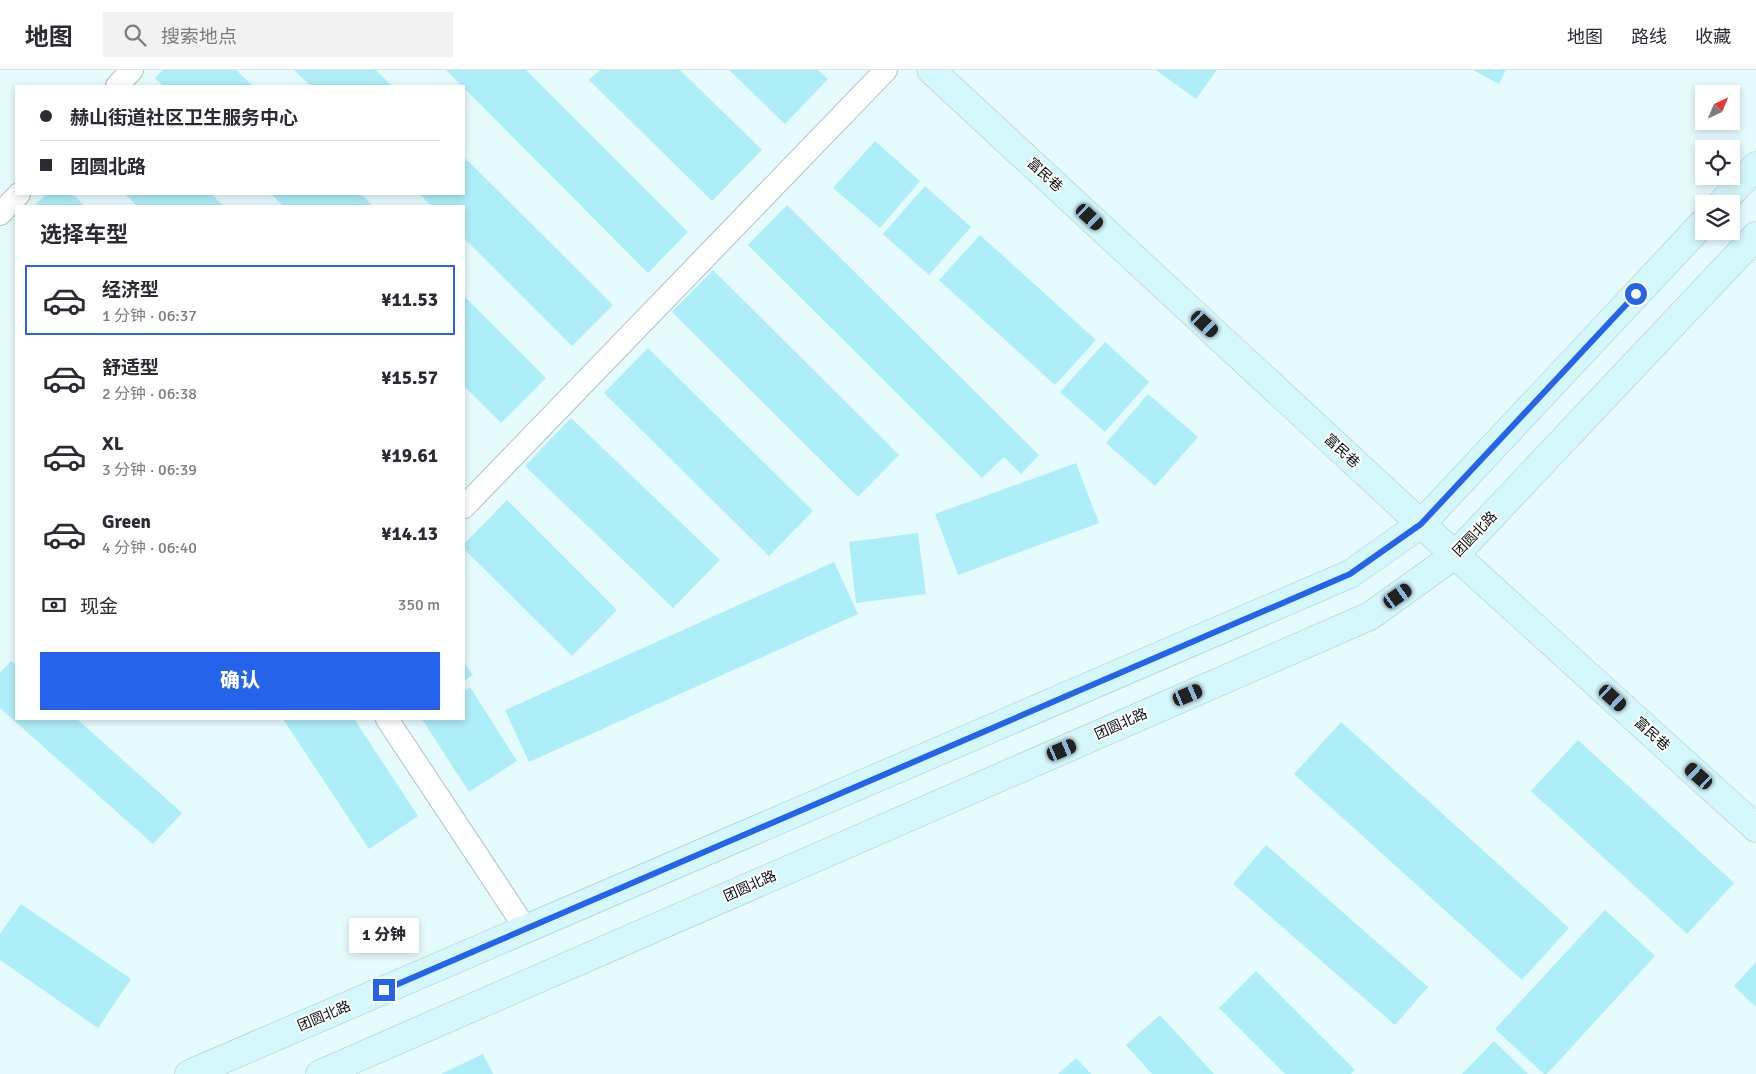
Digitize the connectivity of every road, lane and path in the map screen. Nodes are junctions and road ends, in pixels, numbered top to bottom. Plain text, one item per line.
1 (132, 70) edge
2 (886, 70) edge
3 (931, 70) edge
4 (118, 85) edge
5 (1756, 166) edge
6 (18, 195) edge
7 (1729, 195) edge
8 (0, 214) edge
9 (1695, 232) edge
10 (1756, 236) edge
11 (465, 506) edge
12 (1421, 524) junction
13 (1455, 555) junction
14 (389, 720) edge
15 (1756, 828) edge
16 (526, 929) junction
17 (188, 1074) edge
18 (320, 1074) edge

1 - 4 street
2 - 11 street
3 - 12 main road, 富民巷
5 - 7 main road
6 - 8 street
9 - 12 main road, 团圆北路
10 - 13 main road, 团圆北路
12 - 13 main road, 富民巷
12 - 16 main road, 团圆北路
13 - 15 main road, 富民巷
13 - 18 main road, 团圆北路
14 - 16 street
16 - 17 main road, 团圆北路

